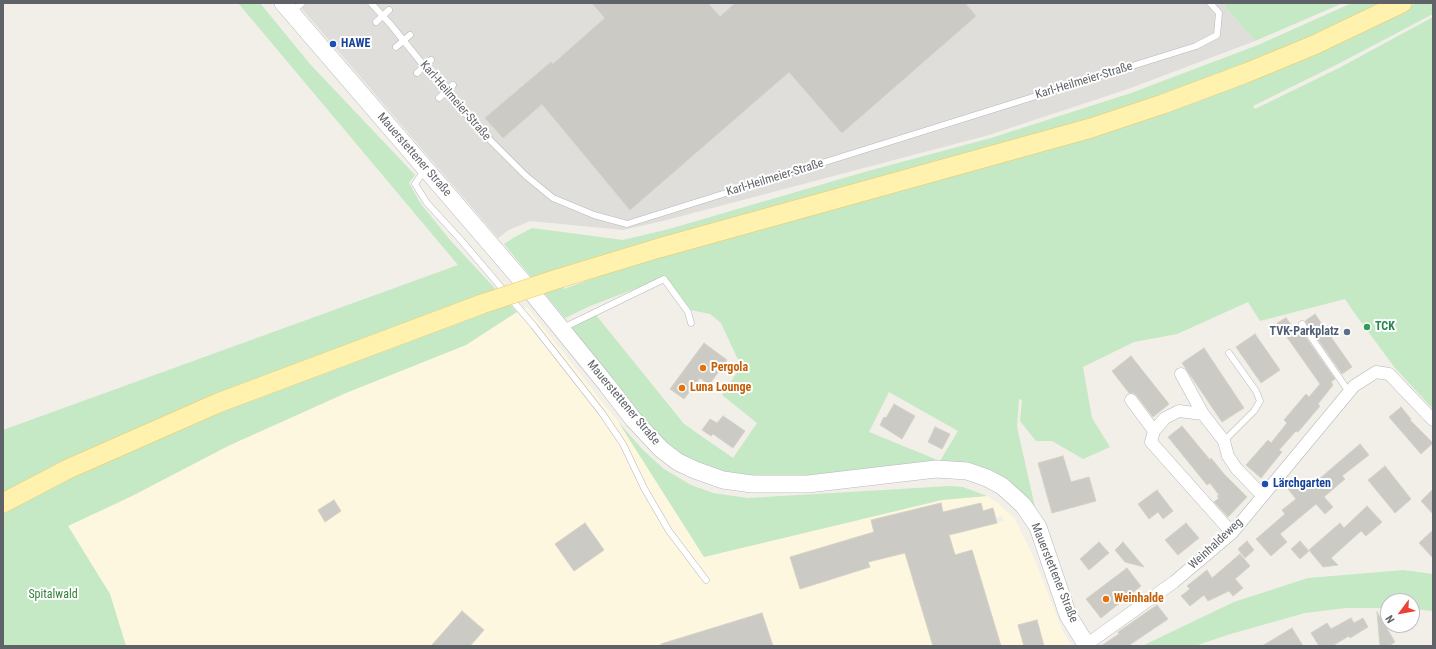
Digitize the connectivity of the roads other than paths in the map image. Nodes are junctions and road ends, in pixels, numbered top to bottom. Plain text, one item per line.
1 (371, 3) edge
2 (1210, 3) edge
3 (1402, 3) edge
4 (292, 6) edge
5 (389, 10) dead end
6 (383, 16) junction
7 (376, 22) dead end
8 (410, 35) dead end
9 (404, 40) junction
10 (396, 47) dead end
11 (431, 60) dead end
12 (425, 66) junction
13 (417, 73) dead end
14 (453, 85) dead end
15 (445, 92) junction
16 (439, 98) dead end
17 (426, 169) junction
18 (691, 323) dead end
19 (1302, 324) dead end
20 (561, 328) junction
21 (1229, 353) dead end
22 (1181, 374) dead end
23 (1349, 392) junction
24 (1131, 400) dead end
25 (1203, 414) junction
26 (1433, 420) edge
27 (1154, 431) junction
28 (1224, 441) junction
29 (1263, 496) junction
30 (3, 503) edge
31 (1232, 533) junction
32 (706, 580) dead end
33 (1087, 645) edge

1 - 6 lane, Karl-Heilmeier-Straße
2 - 15 lane, Karl-Heilmeier-Straße
3 - 30 main road, bridge
4 - 17 main road, Mauerstettener Straße
5 - 6 lane
6 - 7 lane
6 - 9 lane, Karl-Heilmeier-Straße
8 - 9 lane
9 - 10 lane
9 - 12 lane, Karl-Heilmeier-Straße
11 - 12 lane
12 - 13 lane
12 - 15 lane, Karl-Heilmeier-Straße
14 - 15 lane
15 - 16 lane
17 - 20 main road, Mauerstettener Straße
17 - 32 lane
18 - 20 lane
19 - 23 lane
20 - 33 main road, Mauerstettener Straße
21 - 28 lane
22 - 25 street
23 - 26 street, Weinhaldeweg
23 - 29 street, Weinhaldeweg
24 - 27 street
25 - 27 street
25 - 28 street
27 - 31 street
28 - 29 street
29 - 31 street, Weinhaldeweg
31 - 33 street, Weinhaldeweg

